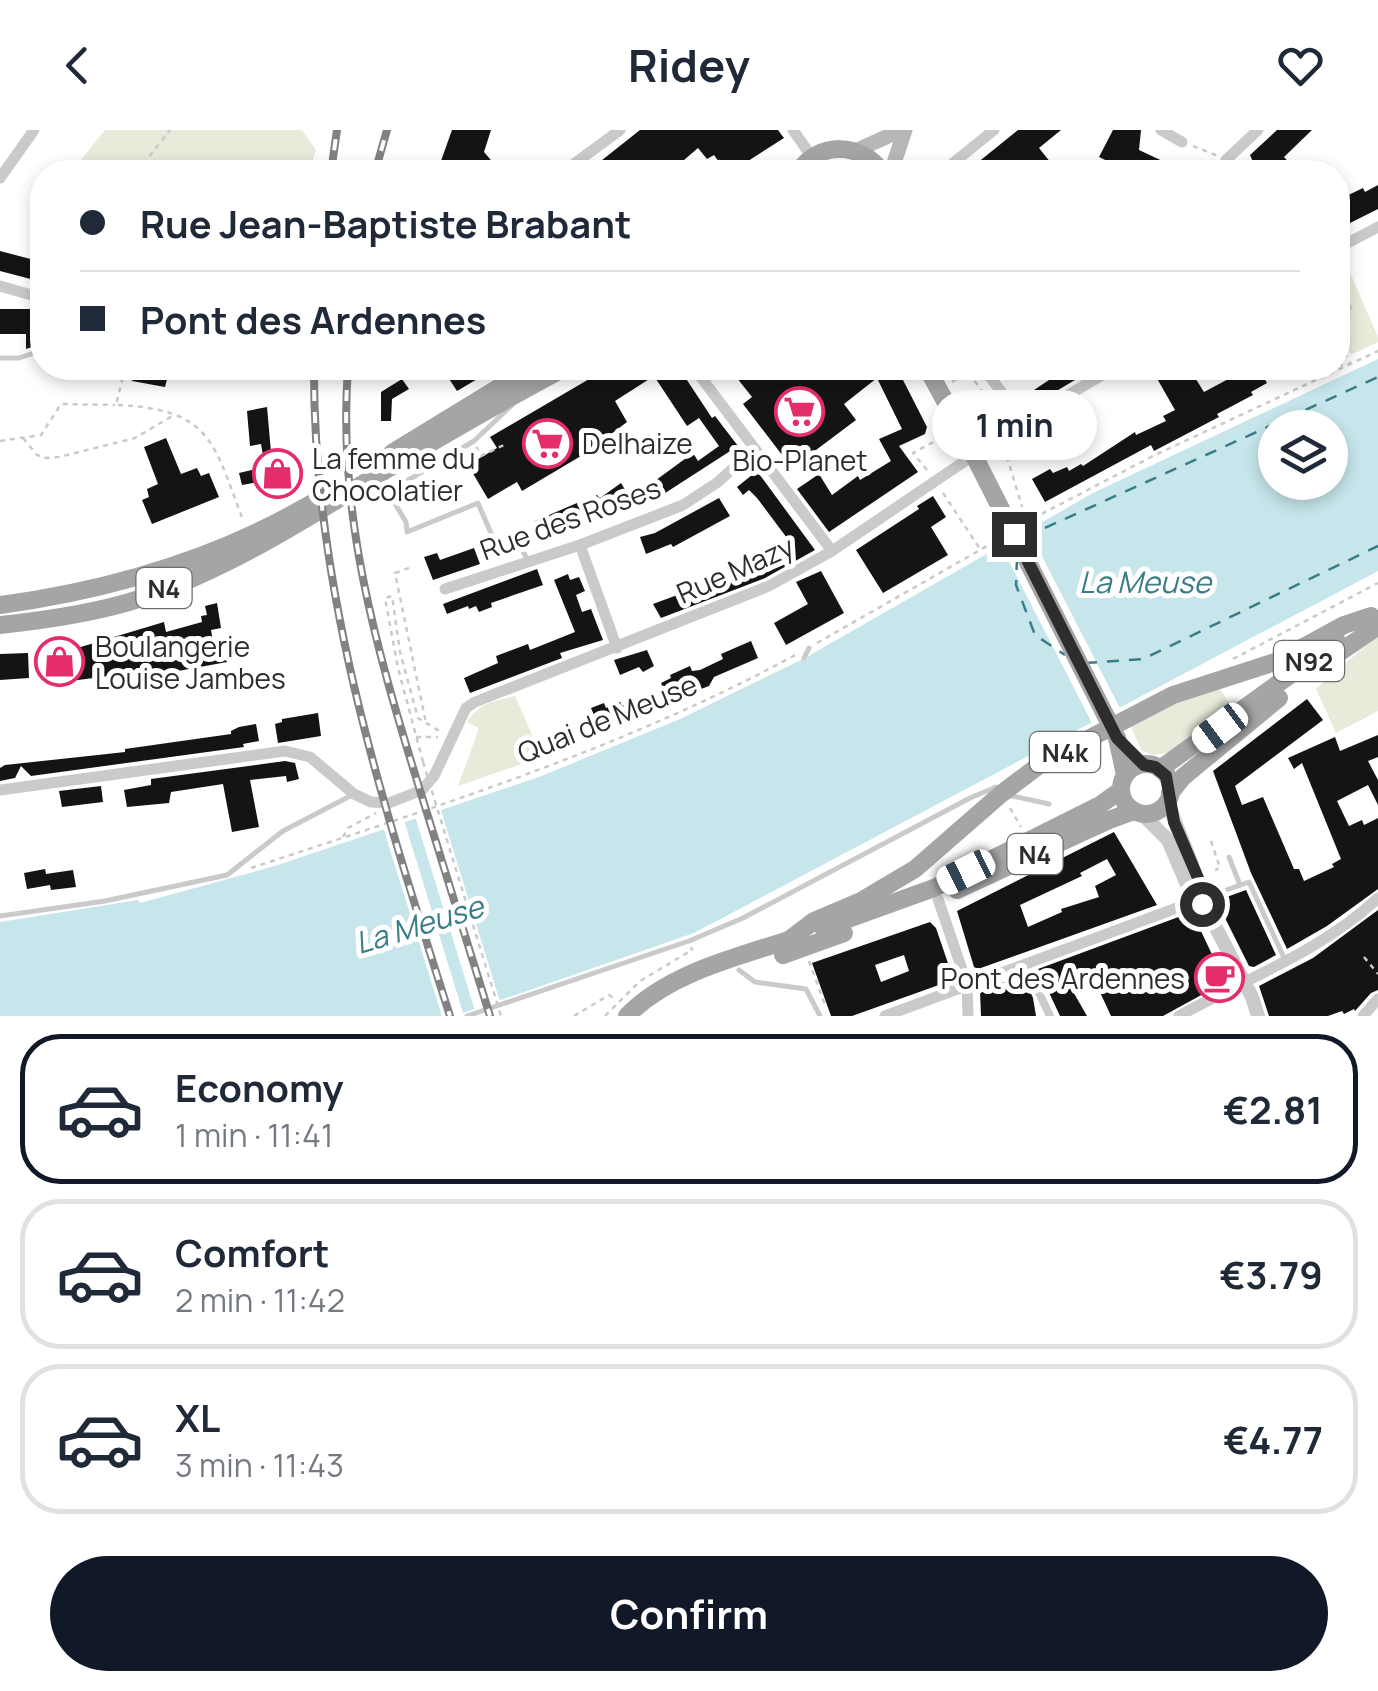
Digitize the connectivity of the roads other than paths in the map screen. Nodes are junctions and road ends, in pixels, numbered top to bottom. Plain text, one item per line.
1 (34, 130) edge
2 (620, 130) edge
3 (793, 130) edge
4 (903, 130) edge
5 (994, 130) edge
6 (1161, 130) edge
7 (1258, 130) edge
8 (1182, 142) road end
9 (855, 151) junction
10 (812, 157) junction
11 (580, 160) edge
12 (809, 160) edge
13 (870, 160) edge
14 (894, 160) edge
15 (957, 160) edge
16 (1226, 160) edge
17 (0, 178) edge
18 (1378, 226) edge
19 (1350, 241) edge
20 (0, 286) edge
21 (30, 296) edge
22 (30, 355) edge
23 (0, 358) edge
24 (525, 380) edge
25 (526, 380) edge
26 (528, 380) edge
27 (703, 380) edge
28 (932, 380) edge
29 (992, 380) edge
30 (1091, 380) edge
31 (1021, 417) junction
32 (754, 449) junction
33 (378, 474) junction
34 (388, 492) junction
35 (580, 545) junction
36 (832, 551) junction
37 (527, 560) junction
38 (445, 590) dead end
39 (61, 596) junction
40 (0, 605) edge
41 (64, 616) junction
42 (1376, 618) edge
43 (0, 625) edge
44 (617, 648) junction
45 (809, 648) road end
46 (804, 658) dead end
47 (1117, 738) junction
48 (1152, 767) junction
49 (1123, 782) junction
50 (0, 790) edge
51 (354, 794) junction
52 (1001, 794) junction
53 (1169, 796) junction
54 (1049, 804) dead end
55 (1138, 813) junction
56 (1229, 857) dead end
57 (1240, 885) junction
58 (1378, 898) edge
59 (938, 899) junction
60 (1201, 900) junction
61 (0, 916) edge
62 (796, 944) junction
63 (1025, 962) junction
64 (1286, 963) junction
65 (739, 970) junction
66 (1245, 983) junction
67 (966, 984) junction
68 (1378, 999) edge
69 (622, 1008) edge
70 (467, 1016) edge
71 (643, 1016) edge
72 (820, 1016) edge
73 (885, 1016) edge
74 (968, 1016) edge
75 (1050, 1016) edge
76 (1179, 1016) edge
77 (1258, 1016) edge
78 (1362, 1016) edge

1 - 17 street
2 - 11 street
3 - 10 street
4 - 9 main road
4 - 14 main road
5 - 15 street
6 - 8 street
7 - 16 street
9 - 10 main road
9 - 13 main road
10 - 12 main road
18 - 19 street
20 - 21 street
22 - 23 lane
24 - 39 main road, N4
25 - 33 main road, N4
26 - 34 lane
27 - 32 street
28 - 47 main road, bridge
29 - 31 street
30 - 31 street, Rue Mazy
31 - 36 street, Rue Mazy
32 - 35 street, Rue des Roses
32 - 36 street
33 - 34 lane
33 - 41 main road, N4
34 - 37 lane
35 - 37 street, Rue des Roses
35 - 44 street
36 - 44 street, Rue Mazy
37 - 38 street, Rue des Roses
39 - 40 main road, N4
39 - 41 main road
41 - 43 main road, N4
42 - 48 main road, N92
42 - 52 main road, N4k
42 - 53 main road, N92
44 - 51 street, Rue Mazy
45 - 46 lane
47 - 48 main road
47 - 49 main road
48 - 49 main road
48 - 53 main road
49 - 55 main road
49 - 62 main road, N4
50 - 51 street
51 - 61 lane
52 - 54 lane
52 - 62 main road, N4k
52 - 70 lane
53 - 55 main road
53 - 60 street
55 - 59 main road, N4
55 - 60 street
56 - 57 lane
57 - 60 lane
57 - 64 lane
58 - 64 street
59 - 62 main road, N4
59 - 67 street
60 - 63 street
60 - 66 street
62 - 65 main road, N4
62 - 69 main road, N4
63 - 67 street
63 - 75 street
64 - 66 street
65 - 71 main road, N4
65 - 72 lane
66 - 76 street
66 - 77 street
67 - 73 street
67 - 74 street
68 - 78 street

